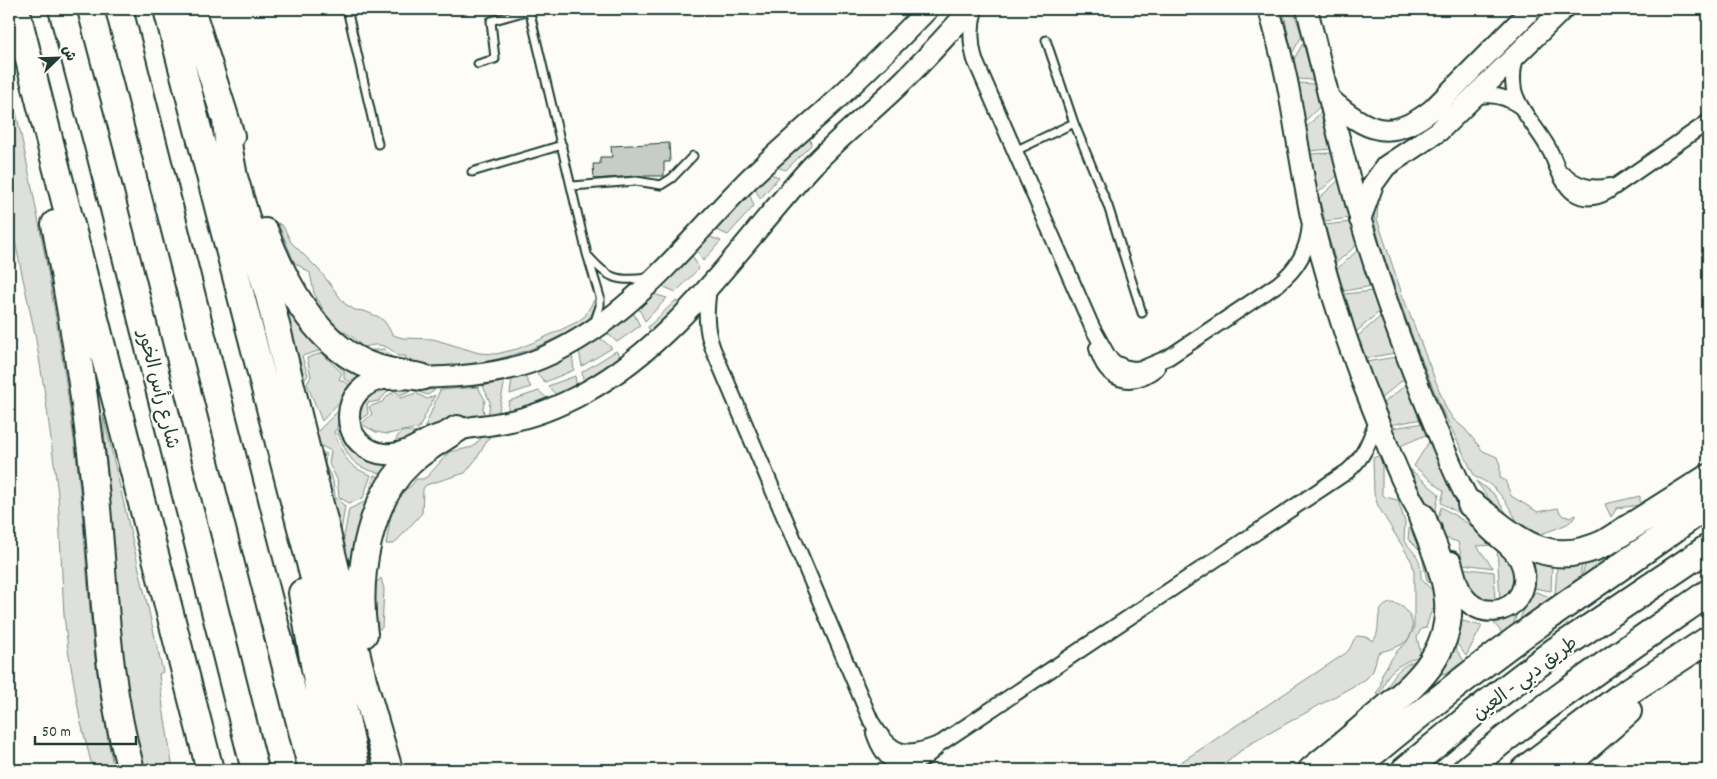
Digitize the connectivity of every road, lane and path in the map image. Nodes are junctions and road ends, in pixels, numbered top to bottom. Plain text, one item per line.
1 (16, 9) edge
2 (62, 9) edge
3 (119, 9) edge
4 (166, 9) edge
5 (192, 9) edge
6 (346, 9) edge
7 (529, 9) edge
8 (928, 9) edge
9 (971, 9) edge
10 (975, 9) edge
11 (1269, 9) edge
12 (1307, 9) edge
13 (1532, 9) edge
14 (1563, 9) edge
15 (1046, 40) dead end
16 (1518, 52) junction
17 (478, 64) dead end
18 (1471, 98) junction
19 (1330, 100) junction
20 (1521, 107) junction
21 (226, 120) junction
22 (1708, 122) edge
23 (1074, 123) junction
24 (48, 128) junction
25 (378, 144) dead end
26 (562, 145) junction
27 (1015, 151) junction
28 (693, 156) dead end
29 (472, 172) dead end
30 (572, 186) junction
31 (1311, 216) junction
32 (1360, 220) junction
33 (588, 254) junction
34 (657, 276) junction
35 (709, 288) junction
36 (1142, 313) dead end
37 (583, 336) junction
38 (260, 368) junction
39 (421, 377) junction
40 (1377, 421) junction
41 (457, 429) junction
42 (1708, 478) edge
43 (1471, 504) junction
44 (1708, 504) edge
45 (1422, 517) junction
46 (1708, 548) edge
47 (1708, 593) edge
48 (1708, 640) edge
49 (1708, 650) edge
50 (388, 767) edge
51 (132, 770) edge
52 (210, 770) edge
53 (255, 770) edge
54 (312, 770) edge
55 (332, 770) edge
56 (357, 770) edge
57 (1312, 770) edge
58 (1352, 770) edge
59 (1405, 770) edge
60 (1466, 770) edge
61 (1524, 770) edge
62 (1561, 770) edge

1 - 24 highway
2 - 53 highway, شارع رأس الخور
3 - 54 highway
4 - 38 highway
5 - 21 highway
6 - 25 lane
7 - 17 lane
7 - 26 lane
8 - 34 street
9 - 35 street
10 - 27 street
11 - 31 street
12 - 19 street
13 - 19 street
14 - 16 street
15 - 23 lane
16 - 18 street
16 - 20 street
18 - 20 street
18 - 32 street
19 - 32 street
20 - 22 street
21 - 39 highway
21 - 50 highway
23 - 27 lane
23 - 36 lane
24 - 51 highway
24 - 52 highway
26 - 29 lane
26 - 30 lane
27 - 31 street
28 - 30 lane
30 - 33 lane
31 - 40 street
32 - 43 street
33 - 34 lane
33 - 37 lane
34 - 37 street
35 - 40 street
35 - 41 street
37 - 39 street
38 - 55 highway
38 - 56 highway
39 - 41 street
40 - 45 street
41 - 50 highway
42 - 43 highway
43 - 45 street
44 - 58 highway
45 - 57 highway
46 - 59 highway, طريق دبي - العين
47 - 60 highway, طريق دبي - العين
48 - 61 highway
49 - 62 highway

